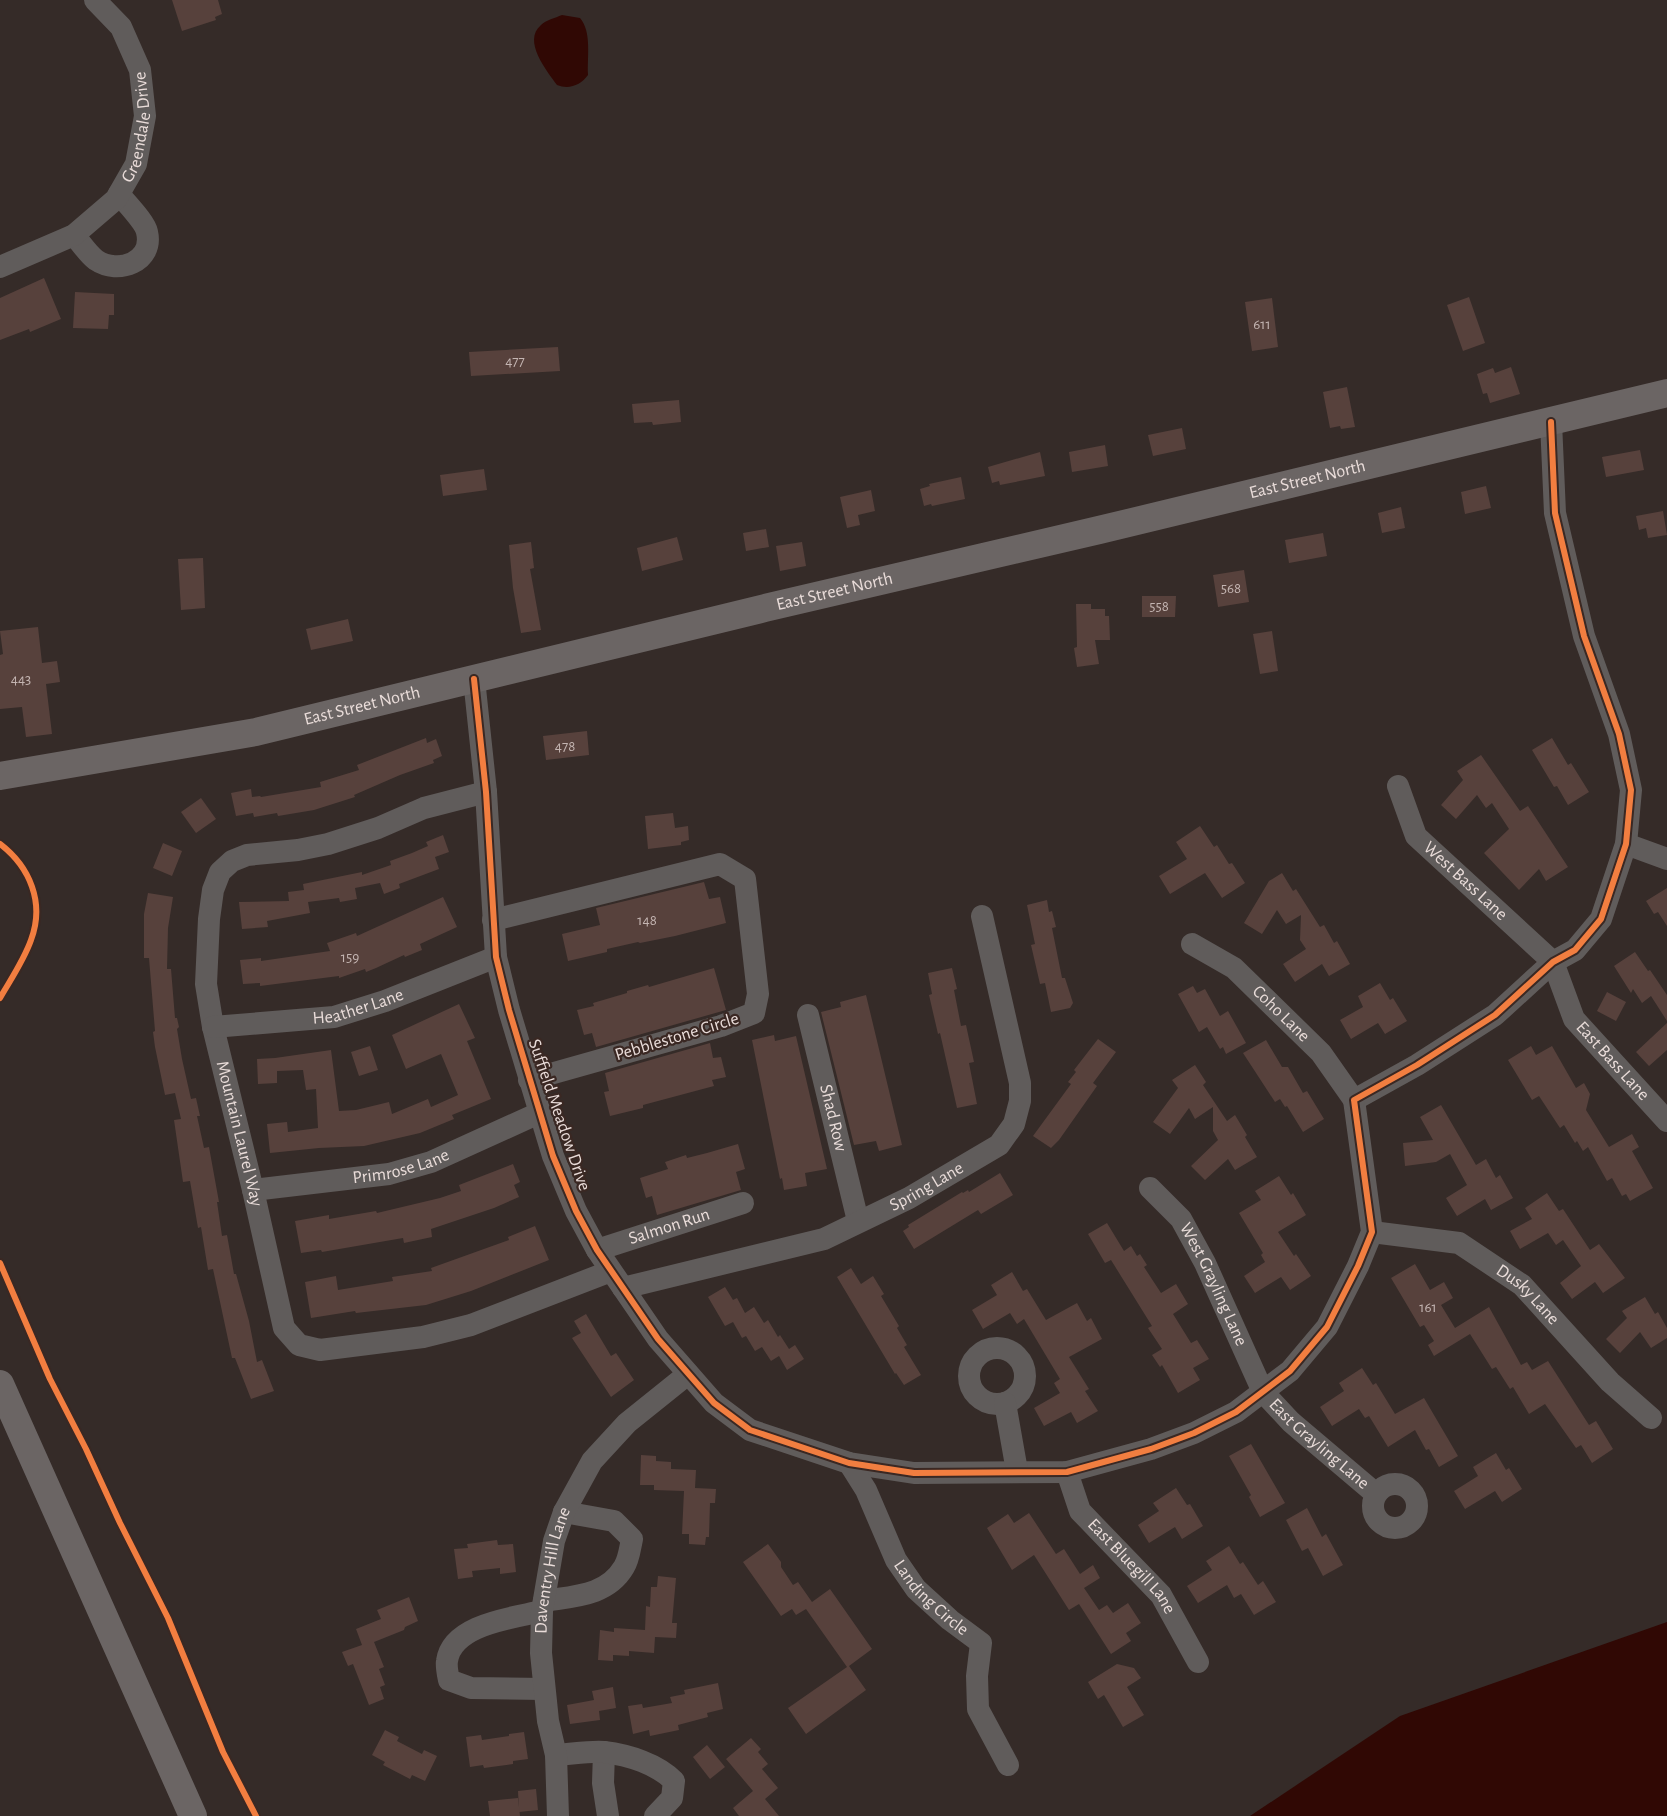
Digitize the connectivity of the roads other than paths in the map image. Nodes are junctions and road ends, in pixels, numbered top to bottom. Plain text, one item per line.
1 (95, 0) edge
2 (119, 194) junction
3 (74, 235) junction
4 (0, 267) edge
5 (1667, 393) edge
6 (1551, 422) junction
7 (474, 679) junction
8 (0, 776) edge
9 (1398, 786) dead end
10 (486, 792) junction
11 (1626, 844) junction
12 (1667, 859) edge
13 (982, 916) dead end
14 (493, 920) junction
15 (1192, 944) dead end
16 (496, 957) junction
17 (1553, 962) junction
18 (808, 1015) dead end
19 (213, 1027) junction
20 (529, 1080) junction
21 (1354, 1100) junction
22 (539, 1113) junction
23 (1667, 1121) edge
24 (1150, 1188) dead end
25 (253, 1190) junction
26 (743, 1203) dead end
27 (858, 1221) junction
28 (1372, 1232) junction
29 (597, 1250) junction
30 (617, 1280) junction
31 (688, 1374) junction
32 (0, 1384) edge
33 (1263, 1392) junction
34 (1005, 1403) dead end
35 (1652, 1418) dead end
36 (849, 1463) junction
37 (1017, 1471) junction
38 (1067, 1472) junction
39 (1376, 1494) dead end
40 (564, 1512) junction
41 (543, 1606) junction
42 (1198, 1662) dead end
43 (544, 1689) junction
44 (604, 1752) junction
45 (556, 1755) junction
46 (1008, 1765) dead end
47 (193, 1816) edge
48 (558, 1816) edge
49 (608, 1816) edge
50 (655, 1816) edge

1 - 2 street, Greendale Drive
2 - 3 street, Greendale Drive
2 - 3 street, Greendale Drive
3 - 4 street, Greendale Drive
5 - 6 main road, East Street North
6 - 7 main road, East Street North
6 - 11 street
7 - 8 main road, East Street North
7 - 10 street, Suffield Meadow Drive
9 - 17 street, West Bass Lane
10 - 14 street, Suffield Meadow Drive
10 - 19 street, Mountain Laurel Way
11 - 12 street
11 - 17 street
13 - 27 street, Spring Lane
14 - 16 street, Suffield Meadow Drive
14 - 20 street, Pebblestone Circle
15 - 21 street, Coho Lane
16 - 19 street, Heather Lane
16 - 20 street, Suffield Meadow Drive
17 - 21 street
17 - 23 street, East Bass Lane
18 - 27 street, Shad Row
19 - 25 street, Mountain Laurel Way
20 - 22 street, Suffield Meadow Drive
21 - 28 street
22 - 25 street, Primrose Lane
22 - 29 street, Suffield Meadow Drive
24 - 33 street, West Grayling Lane
25 - 30 street, Mountain Laurel Way
26 - 29 street, Salmon Run
27 - 30 street, Spring Lane
28 - 33 street, Suffield Meadow Drive
28 - 35 street, Dusky Lane
29 - 30 street, Suffield Meadow Drive
30 - 31 street, Suffield Meadow Drive
31 - 36 street, Suffield Meadow Drive
31 - 40 street, Daventry Hill Lane
32 - 47 main road
33 - 38 street, Suffield Meadow Drive
33 - 39 street, East Grayling Lane
34 - 37 street
36 - 37 street, Suffield Meadow Drive
36 - 46 street, Landing Circle
37 - 38 street, Suffield Meadow Drive
38 - 42 street, East Bluegill Lane
40 - 41 street, Daventry Hill Lane
40 - 41 street
41 - 43 street, Daventry Hill Lane
41 - 43 street
43 - 45 street, Daventry Hill Lane
44 - 45 street
44 - 49 street
44 - 50 street
45 - 48 street, Daventry Hill Lane

